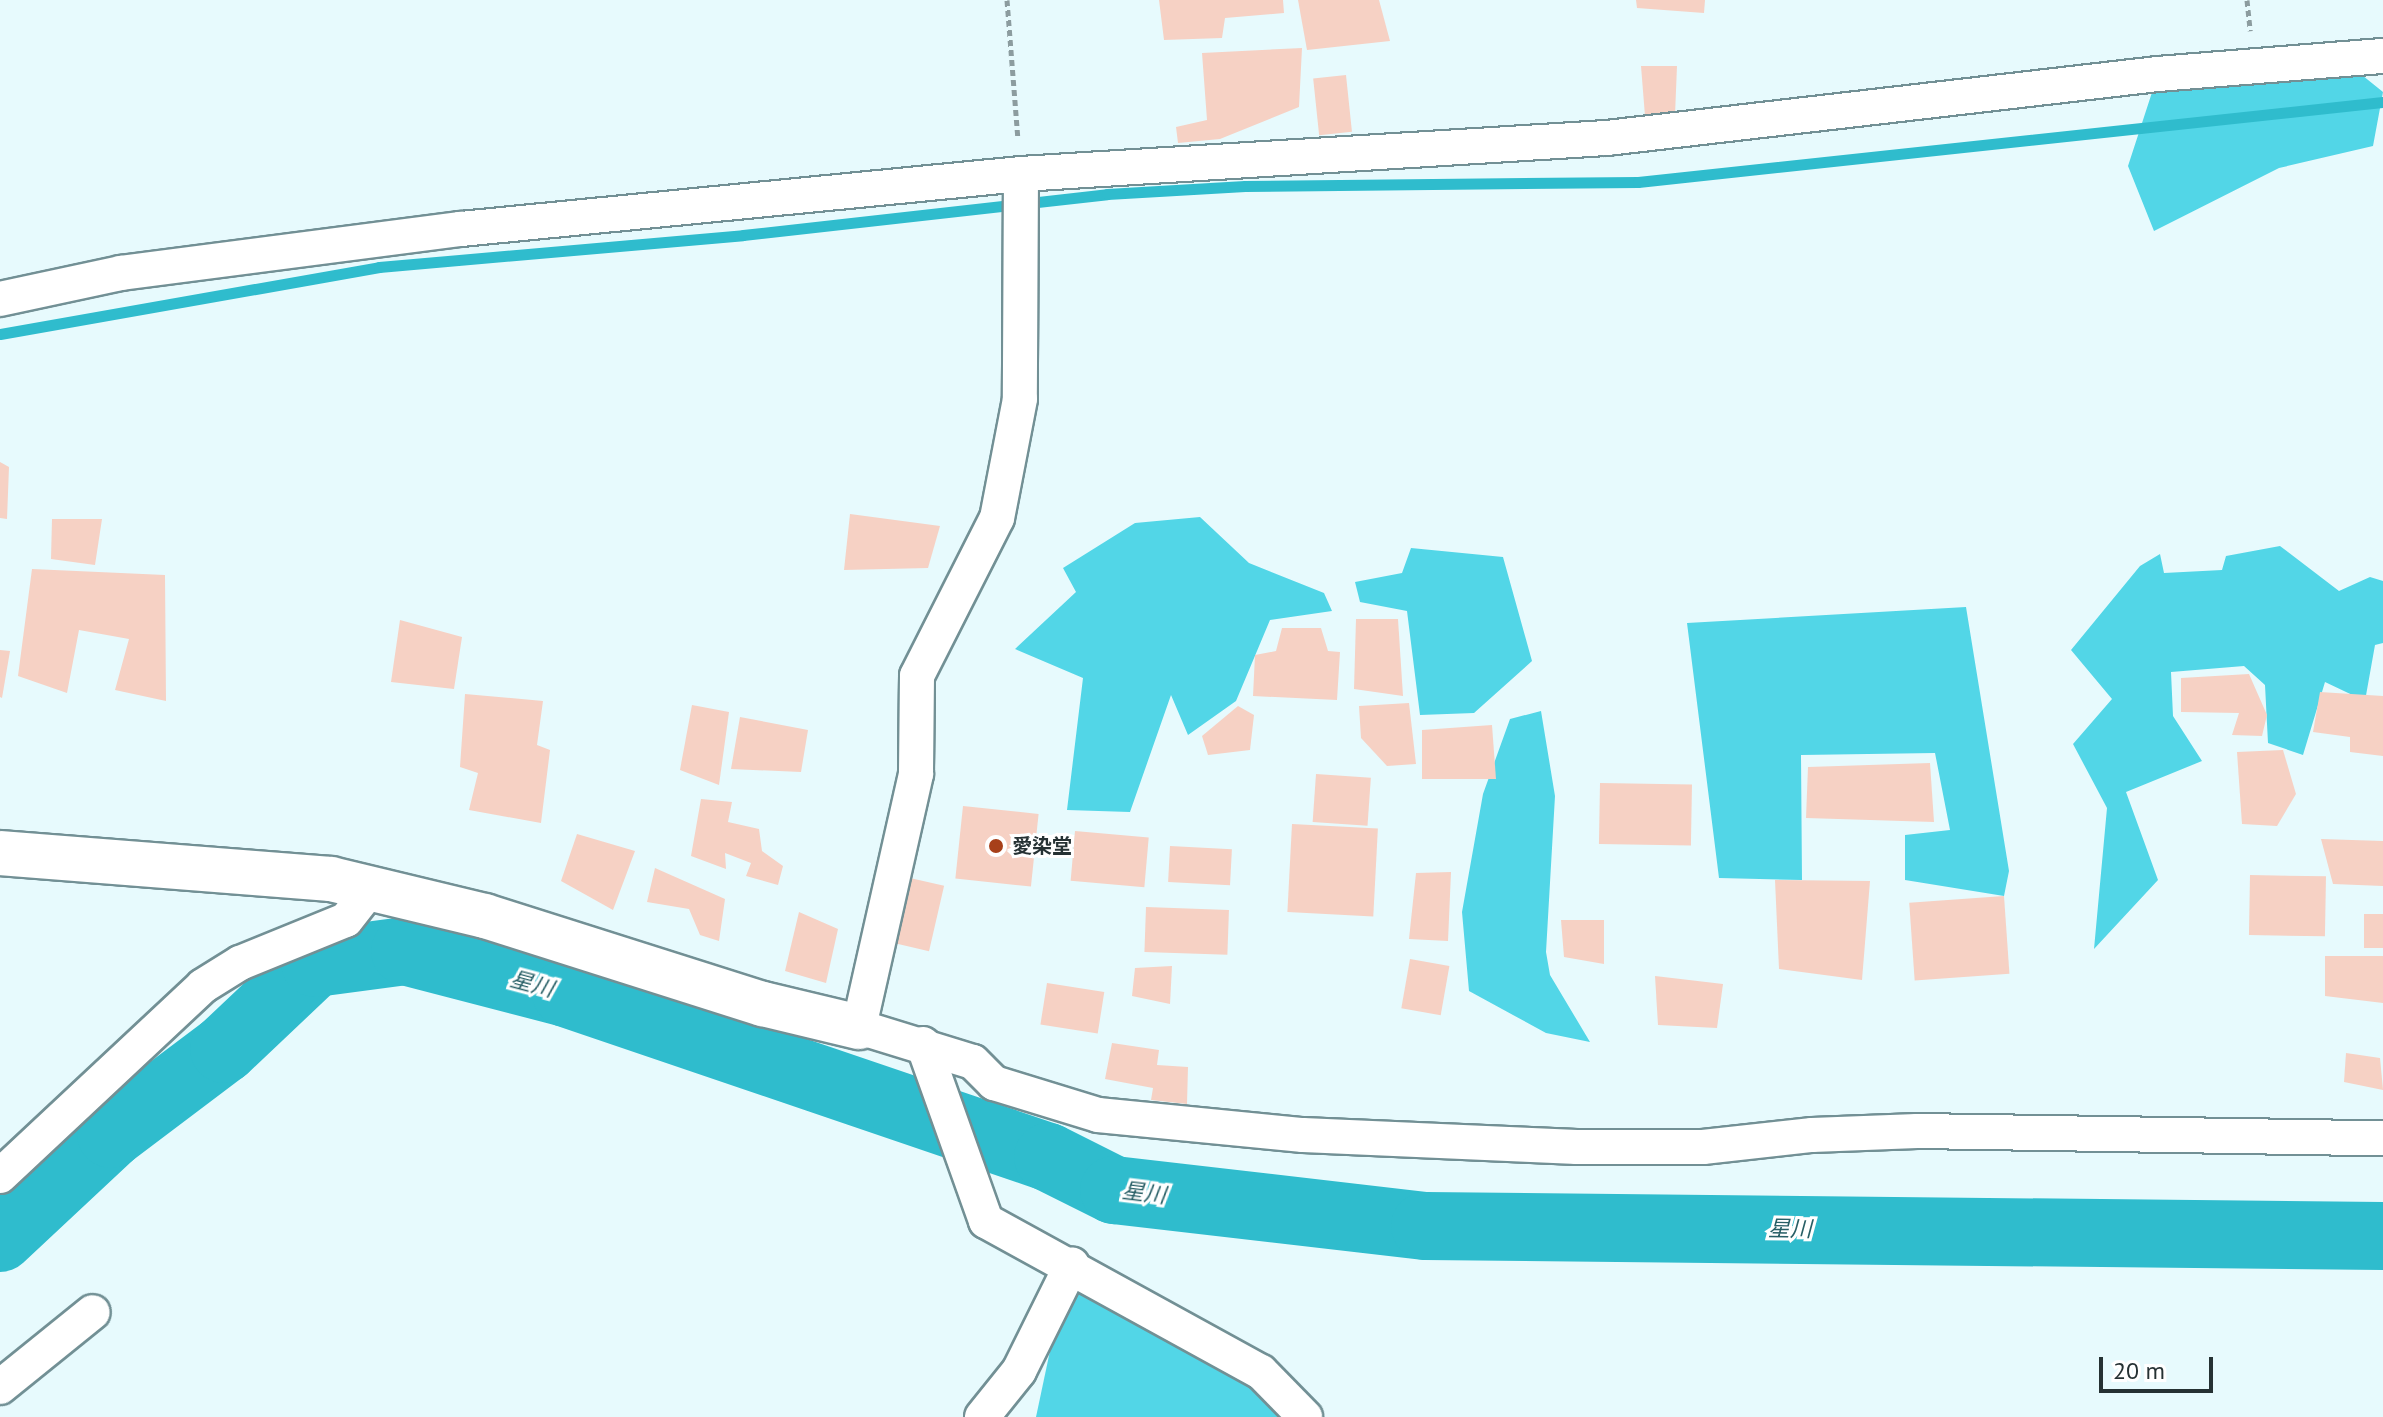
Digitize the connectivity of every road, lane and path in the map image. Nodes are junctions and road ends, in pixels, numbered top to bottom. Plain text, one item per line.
1 (1007, 0) edge
2 (2383, 56) edge
3 (1021, 174) junction
4 (0, 299) edge
5 (0, 853) edge
6 (371, 888) junction
7 (859, 1027) junction
8 (924, 1046) junction
9 (2383, 1138) edge
10 (0, 1176) edge
11 (1072, 1264) junction
12 (93, 1312) dead end
13 (0, 1387) edge
14 (982, 1417) edge
15 (1305, 1417) edge

1 - 3 path
2 - 3 street
3 - 4 street
3 - 7 street
5 - 6 street
6 - 7 street
6 - 10 street
7 - 8 street
8 - 9 street
8 - 11 street
11 - 14 street
11 - 15 street
12 - 13 street

